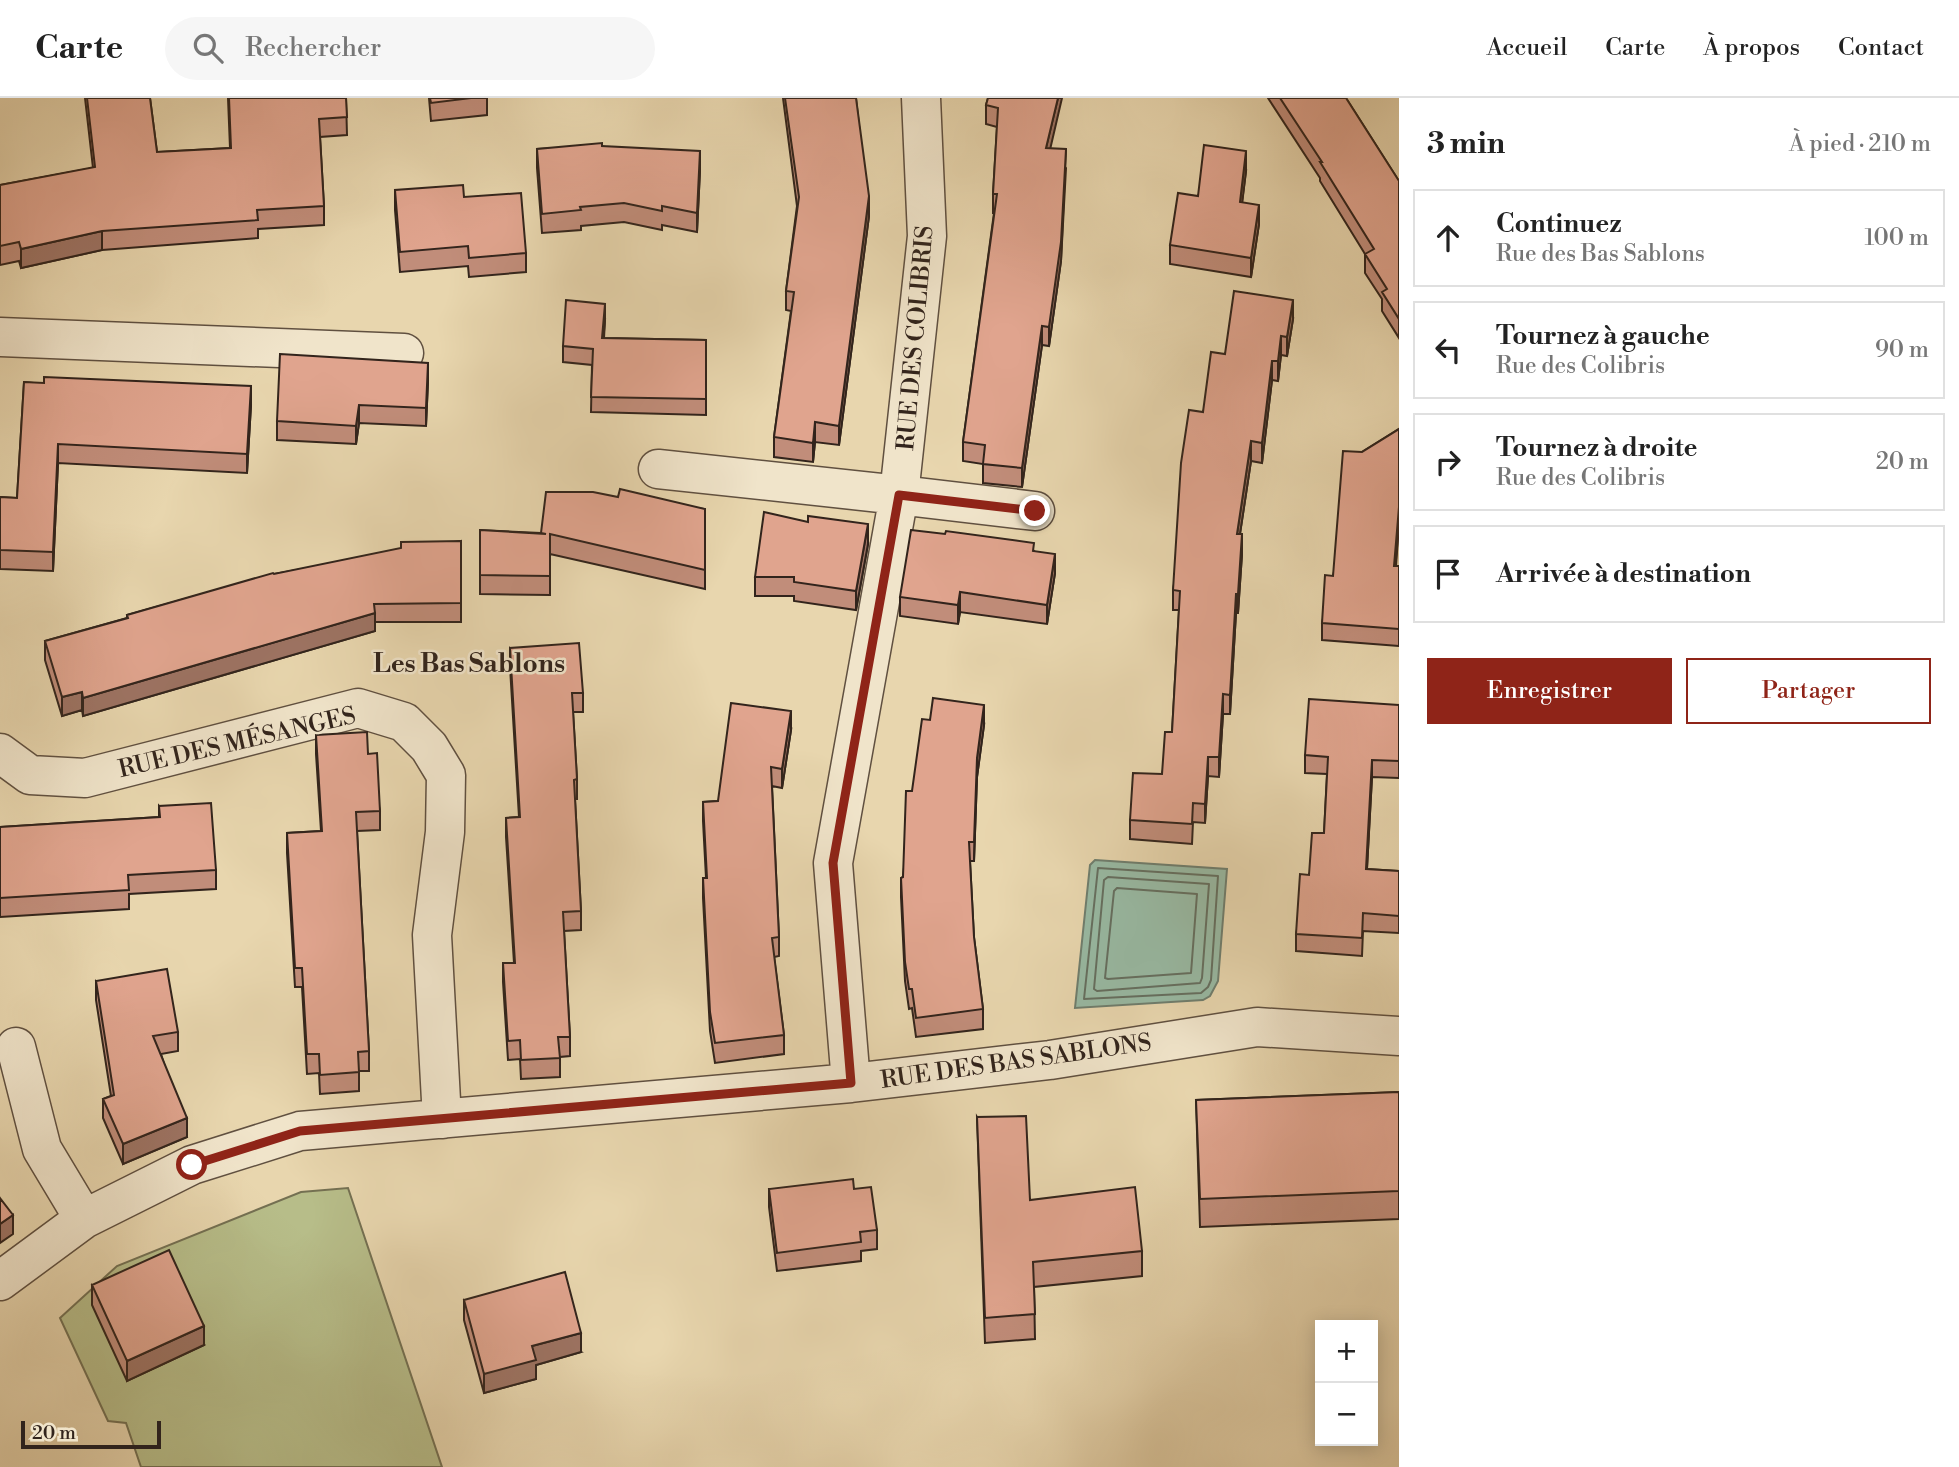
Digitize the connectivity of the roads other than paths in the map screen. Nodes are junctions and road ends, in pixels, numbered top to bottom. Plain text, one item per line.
1 (920, 98) edge
2 (0, 337) edge
3 (404, 353) dead end
4 (658, 469) dead end
5 (899, 495) junction
6 (1035, 511) dead end
7 (0, 754) edge
8 (1399, 1036) edge
9 (16, 1047) dead end
10 (851, 1083) junction
11 (442, 1119) junction
12 (84, 1219) junction
13 (0, 1281) edge

1 - 5 street, RUE DES COLIBRIS
2 - 3 street
4 - 5 street
5 - 6 street
5 - 10 street, RUE DES COLIBRIS
7 - 11 street, RUE DES MÉSANGES
8 - 10 street, RUE DES BAS SABLONS
9 - 12 street
10 - 11 street, RUE DES BAS SABLONS
11 - 12 street, RUE DES BAS SABLONS
12 - 13 street, RUE DES BAS SABLONS

